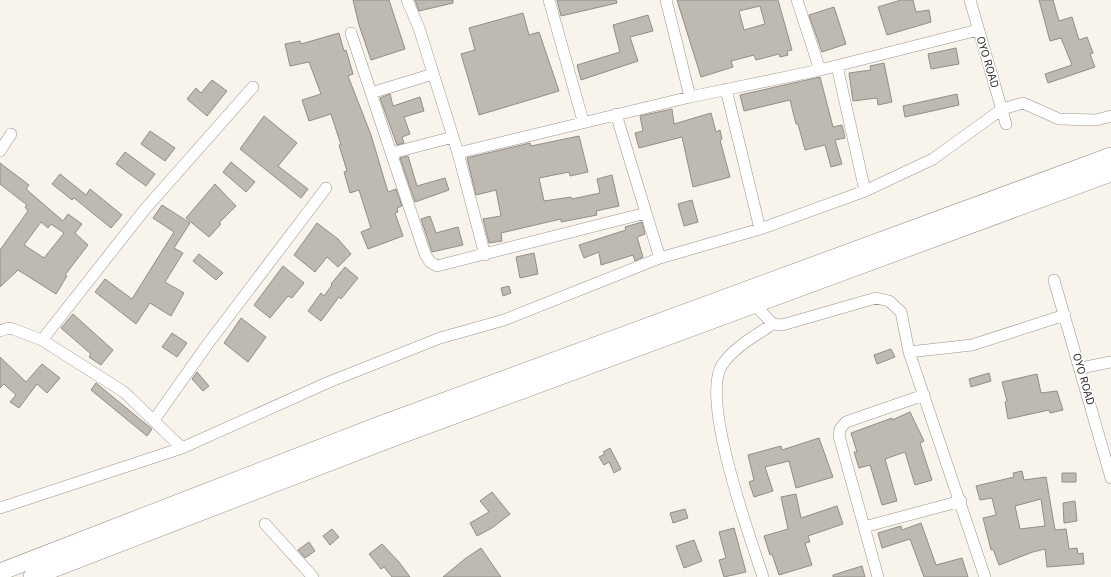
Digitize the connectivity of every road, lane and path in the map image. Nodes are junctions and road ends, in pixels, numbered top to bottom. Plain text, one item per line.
1 (407, 0) edge
2 (549, 0) edge
3 (666, 0) edge
4 (797, 0) edge
5 (970, 0) edge
6 (978, 30) junction
7 (351, 33) dead end
8 (837, 66) junction
9 (820, 70) junction
10 (433, 74) junction
11 (253, 87) dead end
12 (726, 89) junction
13 (371, 93) junction
14 (690, 97) junction
15 (1002, 109) junction
16 (616, 114) junction
17 (1111, 116) edge
18 (582, 121) junction
19 (1006, 124) dead end
20 (11, 134) dead end
21 (453, 137) junction
22 (0, 151) edge
23 (392, 153) junction
24 (458, 153) junction
25 (1111, 156) edge
26 (1111, 173) edge
27 (326, 188) dead end
28 (864, 190) junction
29 (646, 213) junction
30 (760, 229) junction
31 (485, 255) junction
32 (660, 258) junction
33 (1054, 280) dead end
34 (754, 305) junction
35 (1065, 315) junction
36 (773, 324) junction
37 (0, 331) edge
38 (42, 340) junction
39 (909, 352) junction
40 (1111, 362) edge
41 (1081, 368) junction
42 (924, 395) junction
43 (154, 420) junction
44 (182, 448) junction
45 (1111, 478) edge
46 (961, 501) junction
47 (0, 508) edge
48 (265, 524) dead end
49 (864, 527) junction
50 (0, 572) edge
51 (32, 577) edge
52 (313, 577) edge
53 (762, 577) edge
54 (878, 577) edge
55 (985, 577) edge

1 - 10 street
2 - 18 street
3 - 14 street
4 - 9 street
5 - 6 street, OYO ROAD
6 - 8 street
6 - 15 street, OYO ROAD
7 - 13 street
8 - 9 street
8 - 28 street
9 - 12 street
10 - 13 street
10 - 21 street
11 - 38 street
12 - 14 street
12 - 30 street
13 - 23 street
14 - 16 street
15 - 17 street
15 - 19 street, OYO ROAD
15 - 28 street
16 - 18 street
16 - 29 street
18 - 24 street
20 - 22 street
21 - 23 street
21 - 24 street
23 - 31 street
24 - 31 street
25 - 50 highway
26 - 34 highway
27 - 43 street
28 - 30 street
29 - 31 street
29 - 32 street
30 - 32 street
32 - 44 street
33 - 35 street, OYO ROAD
34 - 36 street
34 - 51 highway
35 - 39 street
35 - 41 street, OYO ROAD
36 - 39 street
36 - 53 street
37 - 38 street
38 - 43 street
39 - 42 street
40 - 41 street
41 - 45 street, OYO ROAD
42 - 46 street
42 - 49 street
43 - 44 street
44 - 47 street
46 - 49 street
46 - 55 street
48 - 52 street
49 - 54 street

